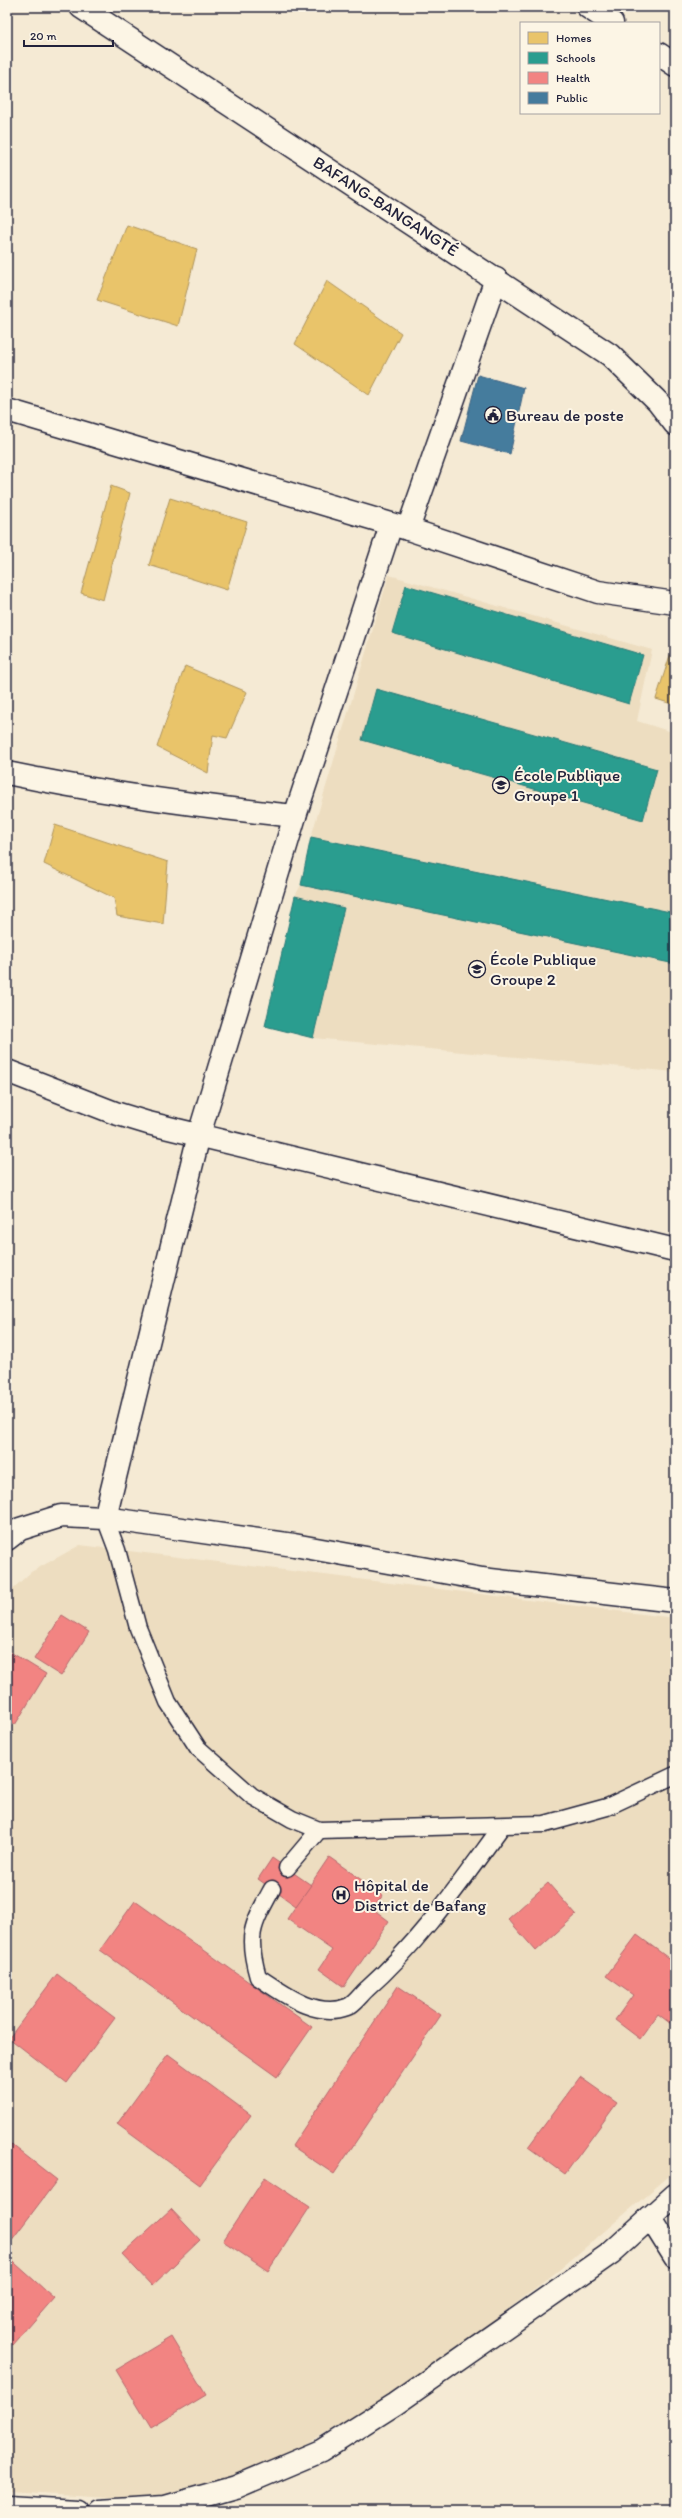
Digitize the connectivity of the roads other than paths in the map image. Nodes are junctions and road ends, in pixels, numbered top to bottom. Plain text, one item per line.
1 (82, 7) edge
2 (588, 7) edge
3 (610, 22) edge
4 (660, 55) edge
5 (675, 65) edge
6 (496, 280) junction
7 (7, 410) edge
8 (675, 424) edge
9 (400, 527) junction
10 (675, 603) edge
11 (7, 773) edge
12 (295, 816) junction
13 (7, 1071) edge
14 (200, 1135) junction
15 (675, 1250) edge
16 (105, 1518) junction
17 (7, 1539) edge
18 (675, 1601) edge
19 (675, 1775) edge
20 (502, 1826) junction
21 (319, 1830) junction
22 (287, 1868) dead end
23 (272, 1889) dead end
24 (675, 2195) edge
25 (650, 2217) junction
26 (675, 2257) edge
27 (7, 2507) edge
28 (77, 2511) edge
29 (99, 2511) edge

1 - 6 street, BAFANG-BANGANGTÉ
2 - 3 street
4 - 5 street
6 - 8 street, BAFANG-BANGANGTÉ
6 - 9 street
7 - 9 street
9 - 10 street
9 - 12 street
11 - 12 street
12 - 14 street
13 - 14 street
14 - 15 street
14 - 16 street
16 - 17 street
16 - 18 street
16 - 21 lane
19 - 20 lane
20 - 21 lane
20 - 23 lane
21 - 22 lane
24 - 25 street
25 - 26 street
25 - 29 street
27 - 28 street

